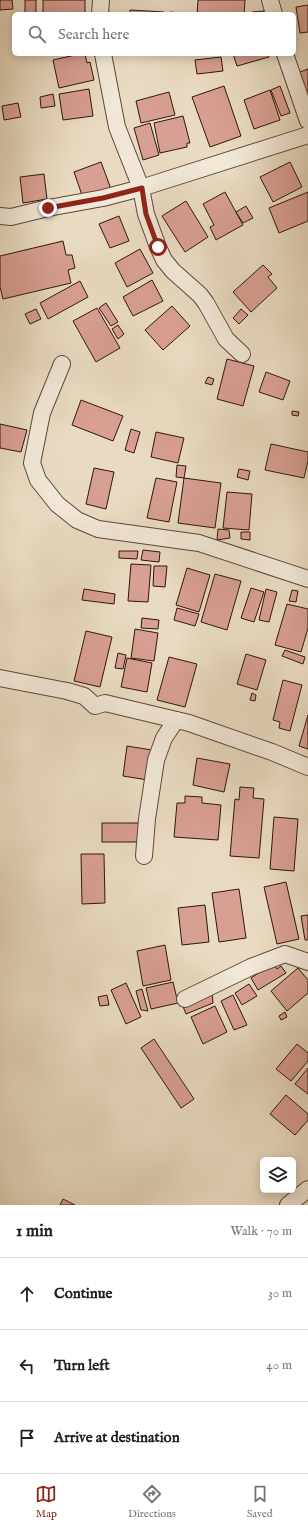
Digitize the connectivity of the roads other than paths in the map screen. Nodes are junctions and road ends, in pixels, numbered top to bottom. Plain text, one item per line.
1 (101, 0) edge
2 (270, 0) edge
3 (100, 12) edge
4 (273, 12) edge
5 (102, 56) edge
6 (286, 56) edge
7 (308, 122) edge
8 (308, 135) edge
9 (142, 188) junction
10 (0, 216) edge
11 (242, 354) dead end
12 (62, 364) dead end
13 (308, 579) edge
14 (0, 678) edge
15 (176, 720) junction
16 (308, 767) edge
17 (144, 856) dead end
18 (308, 962) edge
19 (185, 999) dead end
20 (308, 1189) edge
21 (288, 1205) edge

1 - 3 street
2 - 4 street
5 - 9 street
6 - 7 street
8 - 9 street
9 - 10 street
9 - 11 street
12 - 13 street
14 - 15 street
15 - 16 street
15 - 17 street
18 - 19 street
20 - 21 street

